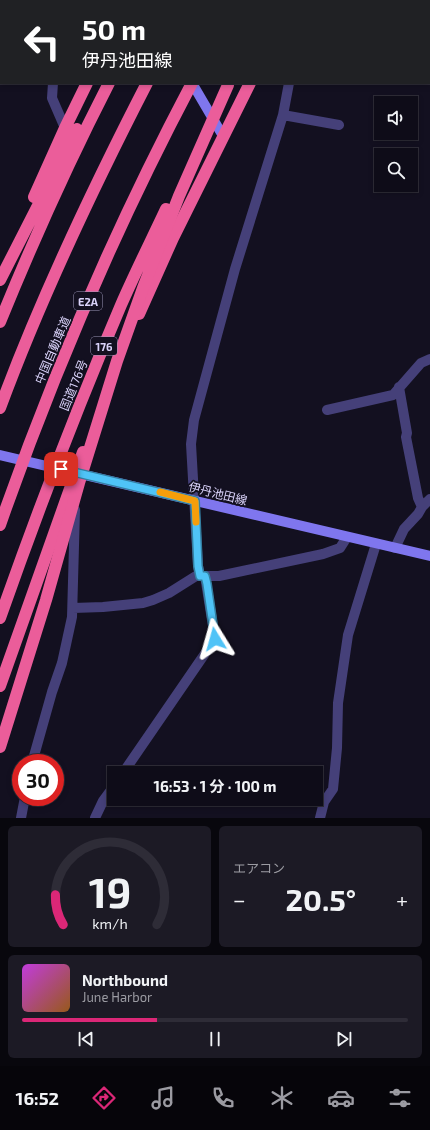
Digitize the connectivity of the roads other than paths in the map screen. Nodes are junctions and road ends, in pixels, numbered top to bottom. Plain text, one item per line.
1 (53, 84) edge
2 (87, 84) edge
3 (102, 84) edge
4 (108, 84) edge
5 (146, 84) edge
6 (191, 84) edge
7 (193, 84) edge
8 (229, 84) edge
9 (249, 84) edge
10 (289, 84) edge
11 (283, 115) junction
12 (339, 125) dead end
13 (65, 128) junction
14 (223, 136) junction
15 (0, 273) edge
16 (0, 280) edge
17 (0, 322) edge
18 (430, 360) edge
19 (400, 388) junction
20 (0, 408) edge
21 (327, 410) dead end
22 (0, 455) edge
23 (76, 472) junction
24 (430, 499) edge
25 (195, 501) junction
26 (422, 507) junction
27 (0, 525) edge
28 (347, 537) junction
29 (376, 544) junction
30 (395, 548) junction
31 (430, 556) edge
32 (203, 576) junction
33 (73, 608) junction
34 (0, 618) edge
35 (0, 686) edge
36 (0, 747) edge
37 (35, 754) edge
38 (129, 766) edge
39 (107, 796) edge
40 (24, 806) edge
41 (22, 818) edge
42 (95, 818) edge
43 (320, 818) edge

1 - 13 street
2 - 13 highway
3 - 16 highway
4 - 17 highway
5 - 20 highway
6 - 27 highway, 中国自動車道 / E2A, bridge
7 - 14 main road
8 - 34 highway, 国道176号 / 176, bridge
8 - 36 highway, bridge
9 - 14 highway
10 - 11 street
11 - 12 street
11 - 25 street
13 - 15 highway
14 - 23 highway
18 - 19 street
19 - 21 street
19 - 26 street
22 - 23 main road, 伊丹池田線
23 - 25 main road, 伊丹池田線
23 - 33 street
23 - 35 highway
24 - 26 street
25 - 28 main road, 伊丹池田線
25 - 32 street
26 - 30 street
28 - 29 main road, 伊丹池田線
28 - 32 street
29 - 30 main road, 伊丹池田線
29 - 43 street
30 - 31 main road, 伊丹池田線
32 - 33 street
32 - 38 street
33 - 37 street
39 - 42 street
40 - 41 street

